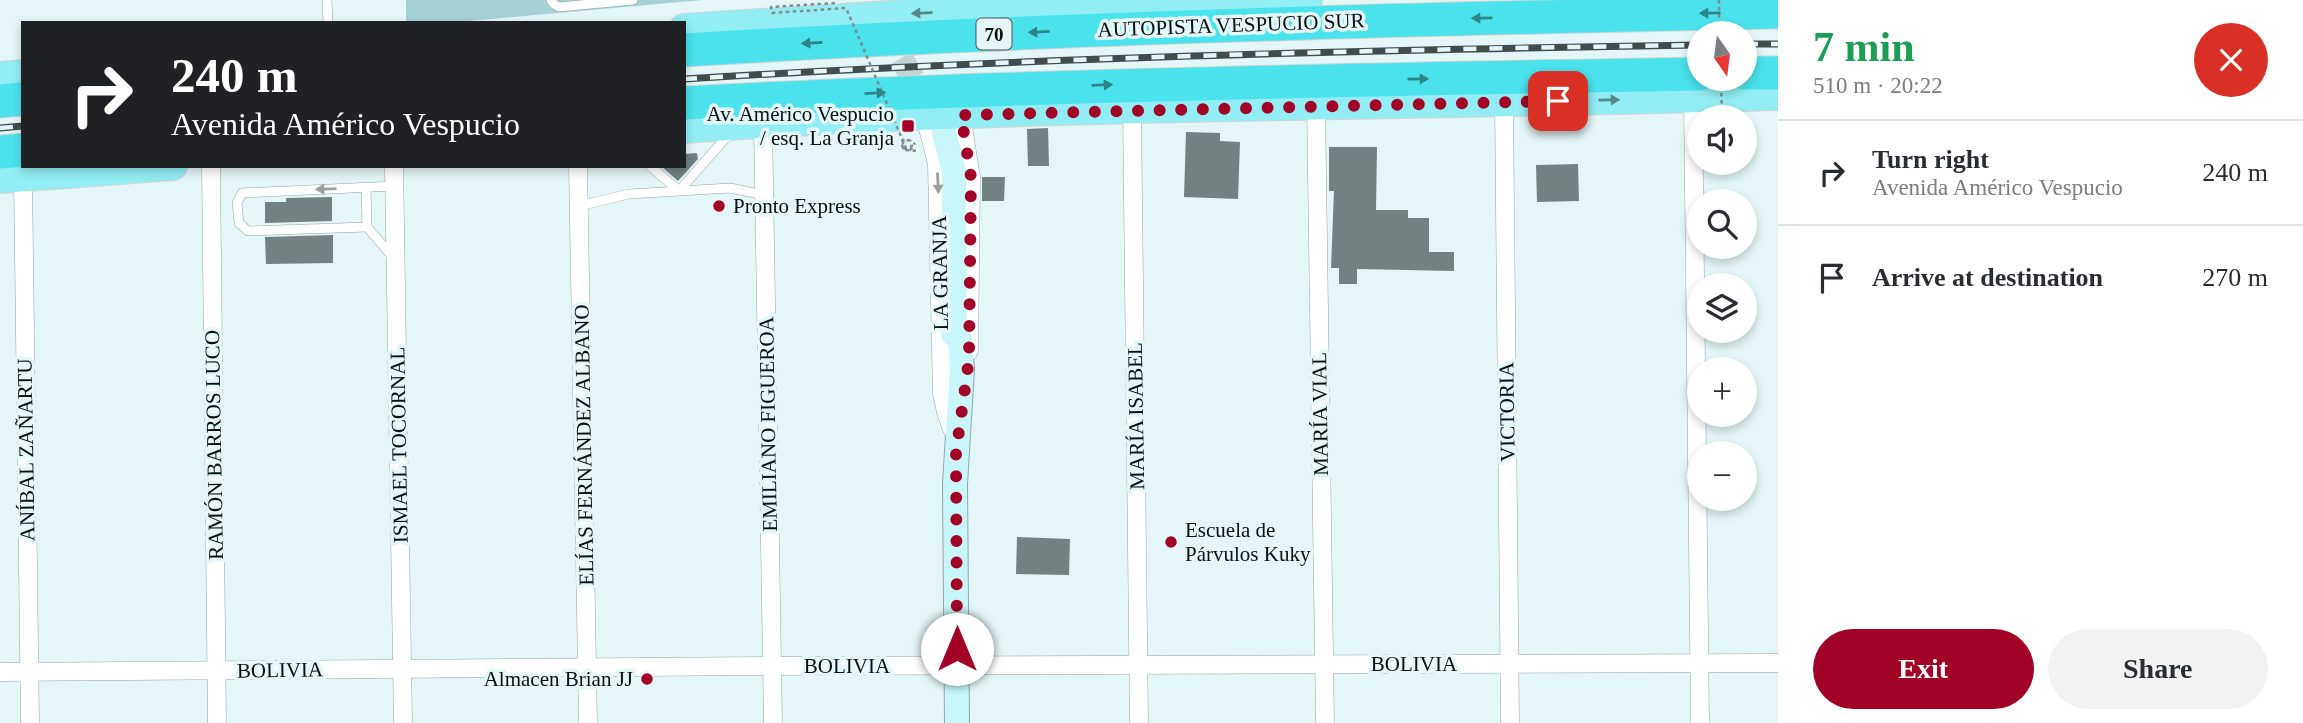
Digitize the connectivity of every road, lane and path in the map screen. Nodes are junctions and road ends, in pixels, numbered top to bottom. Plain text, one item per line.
1 (327, 0) edge
2 (551, 0) edge
3 (633, 0) edge
4 (1308, 0) edge
5 (1718, 0) edge
6 (835, 3) dead end
7 (878, 5) edge
8 (1778, 12) edge
9 (328, 21) edge
10 (1719, 21) edge
11 (686, 28) edge
12 (686, 50) edge
13 (1757, 73) edge
14 (1778, 73) edge
15 (21, 74) edge
16 (0, 76) edge
17 (1687, 86) edge
18 (1687, 87) edge
19 (1696, 91) edge
20 (1737, 91) edge
21 (1778, 96) edge
22 (21, 99) edge
23 (0, 101) edge
24 (1504, 102) junction
25 (686, 103) edge
26 (1316, 105) junction
27 (1132, 110) junction
28 (943, 121) junction
29 (750, 125) junction
30 (686, 130) edge
31 (904, 150) dead end
32 (0, 152) edge
33 (68, 168) edge
34 (211, 168) edge
35 (394, 168) edge
36 (578, 168) edge
37 (651, 168) edge
38 (15, 169) edge
39 (395, 187) junction
40 (366, 188) junction
41 (679, 191) junction
42 (764, 195) junction
43 (579, 206) junction
44 (367, 228) junction
45 (396, 260) junction
46 (955, 320) junction
47 (961, 406) junction
48 (954, 441) junction
49 (1699, 663) junction
50 (1778, 663) edge
51 (1324, 664) junction
52 (1510, 664) junction
53 (1139, 665) junction
54 (773, 666) junction
55 (956, 666) junction
56 (403, 668) junction
57 (588, 668) junction
58 (217, 671) junction
59 (0, 672) edge
60 (29, 672) junction
61 (30, 723) edge
62 (217, 723) edge
63 (403, 723) edge
64 (588, 723) edge
65 (773, 723) edge
66 (957, 723) edge
67 (1139, 723) edge
68 (1325, 723) edge
69 (1510, 723) edge
70 (1700, 723) edge

1 - 9 lane
2 - 3 lane
4 -> 7 main road
5 - 10 path, bridge
6 - 31 path, bridge
7 - 11 main road
8 -> 12 highway, AUTOPISTA VESPUCIO SUR / 70
13 - 14 highway
15 - 16 main road
25 -> 17 highway
24 -> 18 main road
19 - 49 street
20 - 21 main road
22 - 23 highway
24 - 26 main road
24 - 52 street, VICTORIA
26 - 27 main road
26 - 51 street, MARÍA VIAL
27 - 28 main road
27 - 53 street, MARÍA ISABEL
28 - 29 main road
28 - 46 main road, LA GRANJA
28 - 47 street, LA GRANJA
28 -> 48 street, LA GRANJA
29 - 30 main road
29 - 41 lane
29 - 42 street, EMILIANO FIGUEROA
32 - 38 highway
33 - 38 main road
34 - 58 street, RAMÓN BARROS LUCO
35 - 39 street, ISMAEL TOCORNAL
36 - 43 street, ELÍAS FERNÁNDEZ ALBANO
37 - 41 lane
38 - 60 street, ANÍBAL ZAÑARTU
39 - 40 lane
39 - 45 street, ISMAEL TOCORNAL
40 - 44 lane
40 -> 44 lane
41 - 42 lane
41 - 43 lane
42 - 54 street, EMILIANO FIGUEROA
43 - 57 street, ELÍAS FERNÁNDEZ ALBANO
44 - 45 lane
45 - 56 street, ISMAEL TOCORNAL
46 - 47 main road, LA GRANJA
46 - 48 main road, LA GRANJA
47 - 48 main road, LA GRANJA
48 - 55 main road, LA GRANJA
49 - 50 street, BOLIVIA
49 - 52 street, BOLIVIA
49 - 70 street
51 - 52 street, BOLIVIA
51 - 53 street, BOLIVIA
51 - 68 street, MARÍA VIAL
52 - 69 street, VICTORIA
53 - 55 street, BOLIVIA
53 - 67 street, MARÍA ISABEL
54 - 55 street, BOLIVIA
54 - 57 street, BOLIVIA
54 - 65 street, EMILIANO FIGUEROA
55 - 66 main road, LA GRANJA
56 - 57 street, BOLIVIA
56 - 58 street, BOLIVIA
56 - 63 street, ISMAEL TOCORNAL
57 - 64 street, ELÍAS FERNÁNDEZ ALBANO
58 - 60 street, BOLIVIA
58 - 62 street, RAMÓN BARROS LUCO
59 - 60 street, BOLIVIA
60 - 61 street, ANÍBAL ZAÑARTU

